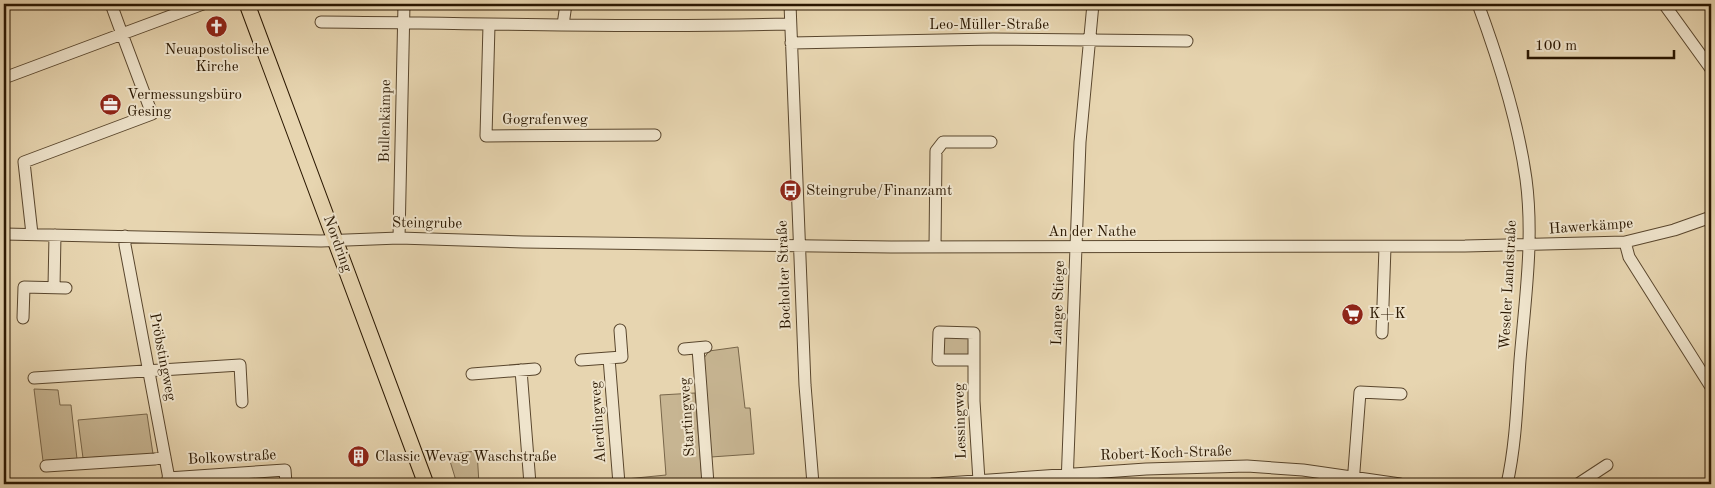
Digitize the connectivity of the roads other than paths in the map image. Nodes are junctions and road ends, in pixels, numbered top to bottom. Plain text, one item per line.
1 (111, 4) edge
2 (203, 4) edge
3 (247, 4) edge
4 (404, 4) edge
5 (566, 4) edge
6 (790, 4) edge
7 (1093, 4) edge
8 (1478, 4) edge
9 (1664, 4) edge
10 (321, 22) dead end
11 (403, 22) junction
12 (790, 24) junction
13 (489, 25) junction
14 (563, 25) junction
15 (122, 34) junction
16 (1090, 40) junction
17 (1187, 41) dead end
18 (791, 43) junction
19 (1711, 69) edge
20 (4, 78) edge
21 (655, 135) dead end
22 (991, 142) dead end
23 (1711, 217) edge
24 (4, 234) edge
25 (32, 234) junction
26 (55, 235) junction
27 (125, 236) junction
28 (399, 238) junction
29 (335, 240) junction
30 (1624, 242) junction
31 (1529, 245) junction
32 (799, 246) junction
33 (935, 247) junction
34 (1076, 247) junction
35 (1385, 247) junction
36 (23, 318) dead end
37 (620, 330) dead end
38 (1382, 334) dead end
39 (684, 349) dead end
40 (609, 358) junction
41 (581, 360) dead end
42 (974, 360) dead end
43 (535, 369) dead end
44 (149, 370) junction
45 (521, 370) junction
46 (472, 374) dead end
47 (34, 378) dead end
48 (1711, 387) edge
49 (1401, 394) dead end
50 (242, 402) dead end
51 (165, 457) junction
52 (1607, 465) dead end
53 (46, 466) dead end
54 (1068, 479) edge
55 (1354, 480) edge
56 (169, 481) edge
57 (979, 481) junction
58 (286, 483) edge
59 (426, 484) edge
60 (530, 484) edge
61 (619, 484) edge
62 (708, 484) edge
63 (813, 484) edge
64 (932, 484) edge
65 (1400, 484) edge
66 (1507, 484) edge
67 (1578, 484) edge

1 - 15 street
2 - 15 street
3 - 29 main road, Nordring
4 - 11 street, Bullenkämpe
5 - 14 street
6 - 12 street, Bocholter Straße
7 - 16 street, Lange Stiege
8 - 31 street, Weseler Landstraße
9 - 19 street
10 - 11 street
11 - 13 street
11 - 28 street, Bullenkämpe
12 - 14 street
12 - 18 street, Bocholter Straße
13 - 14 street
13 - 21 street, Gografenweg
15 - 20 street
15 - 25 street
16 - 17 street, Leo-Müller-Straße
16 - 18 street, Leo-Müller-Straße
16 - 34 street, Lange Stiege
18 - 32 street, Bocholter Straße
22 - 33 street
23 - 30 street, Hawerkämpe
24 - 25 street, Steingrube
25 - 26 street, Steingrube
26 - 27 street, Steingrube
26 - 36 street
27 - 29 street, Steingrube
27 - 44 street, Pröbstingweg
28 - 29 street, Steingrube
28 - 32 street, Steingrube
29 - 59 main road, Nordring
30 - 31 street, Hawerkämpe
30 - 48 street
31 - 35 street, An der Nathe
31 - 66 street, Weseler Landstraße
32 - 33 street, An der Nathe
32 - 63 street, Bocholter Straße
33 - 34 street, An der Nathe
34 - 35 street, An der Nathe
34 - 54 street, Lange Stiege
35 - 38 street
37 - 40 street
39 - 62 street, Startingweg
40 - 41 street, Alerdingweg
40 - 61 street, Alerdingweg
42 - 57 street, Lessingweg
43 - 45 street
44 - 47 street
44 - 50 street
44 - 51 street, Pröbstingweg
45 - 46 street
45 - 60 street
49 - 55 street
51 - 53 street
51 - 56 street, Pröbstingweg
52 - 67 street
54 - 55 street, Robert-Koch-Straße
54 - 57 street, Robert-Koch-Straße
55 - 65 street, Robert-Koch-Straße
56 - 58 street, Bolkowstraße
57 - 64 street, Robert-Koch-Straße

